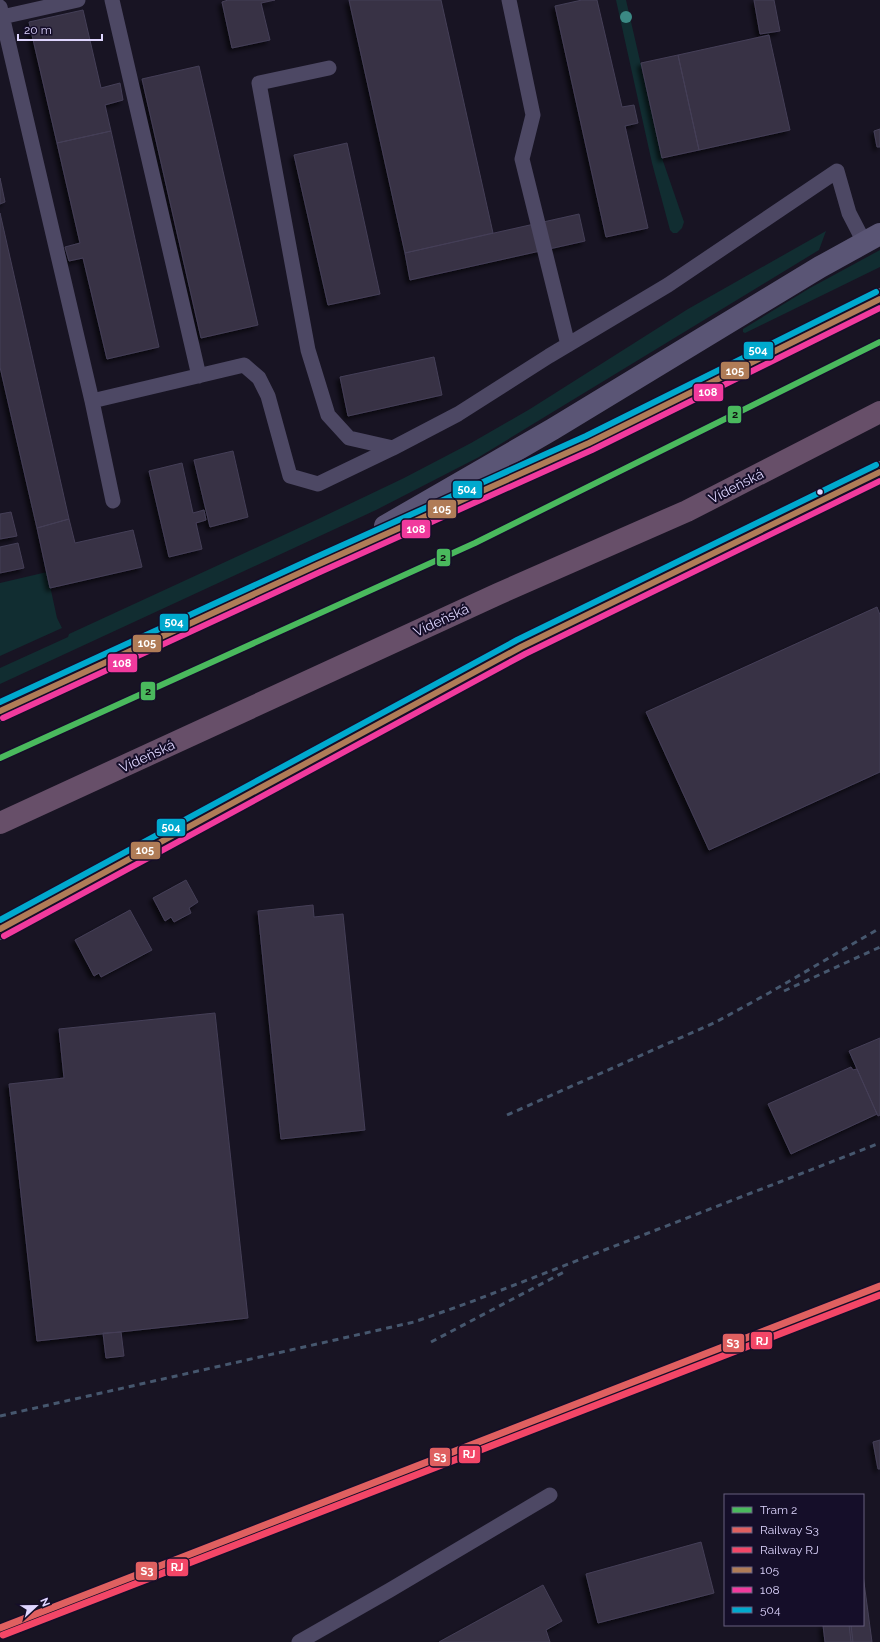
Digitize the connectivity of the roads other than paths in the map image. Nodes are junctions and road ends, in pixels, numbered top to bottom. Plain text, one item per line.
1 (78, 0) edge
2 (112, 0) edge
3 (509, 0) edge
4 (1, 12) edge
5 (329, 68) dead end
6 (872, 238) edge
7 (880, 299) edge
8 (568, 345) junction
9 (199, 376) junction
10 (92, 401) junction
11 (880, 412) edge
12 (393, 448) junction
13 (880, 472) edge
14 (113, 501) dead end
15 (317, 565) junction
16 (0, 711) edge
17 (0, 823) edge
18 (0, 929) edge
19 (550, 1495) dead end
20 (299, 1642) edge

1 - 4 lane
2 - 9 lane
3 - 8 lane
4 - 10 lane
5 - 12 lane
6 - 8 lane
6 - 15 street
7 - 15 highway
8 - 12 lane
9 - 10 lane
9 - 12 lane
10 - 14 lane
11 - 17 highway, Vídeňská
13 - 18 street
15 - 16 highway
19 - 20 lane

